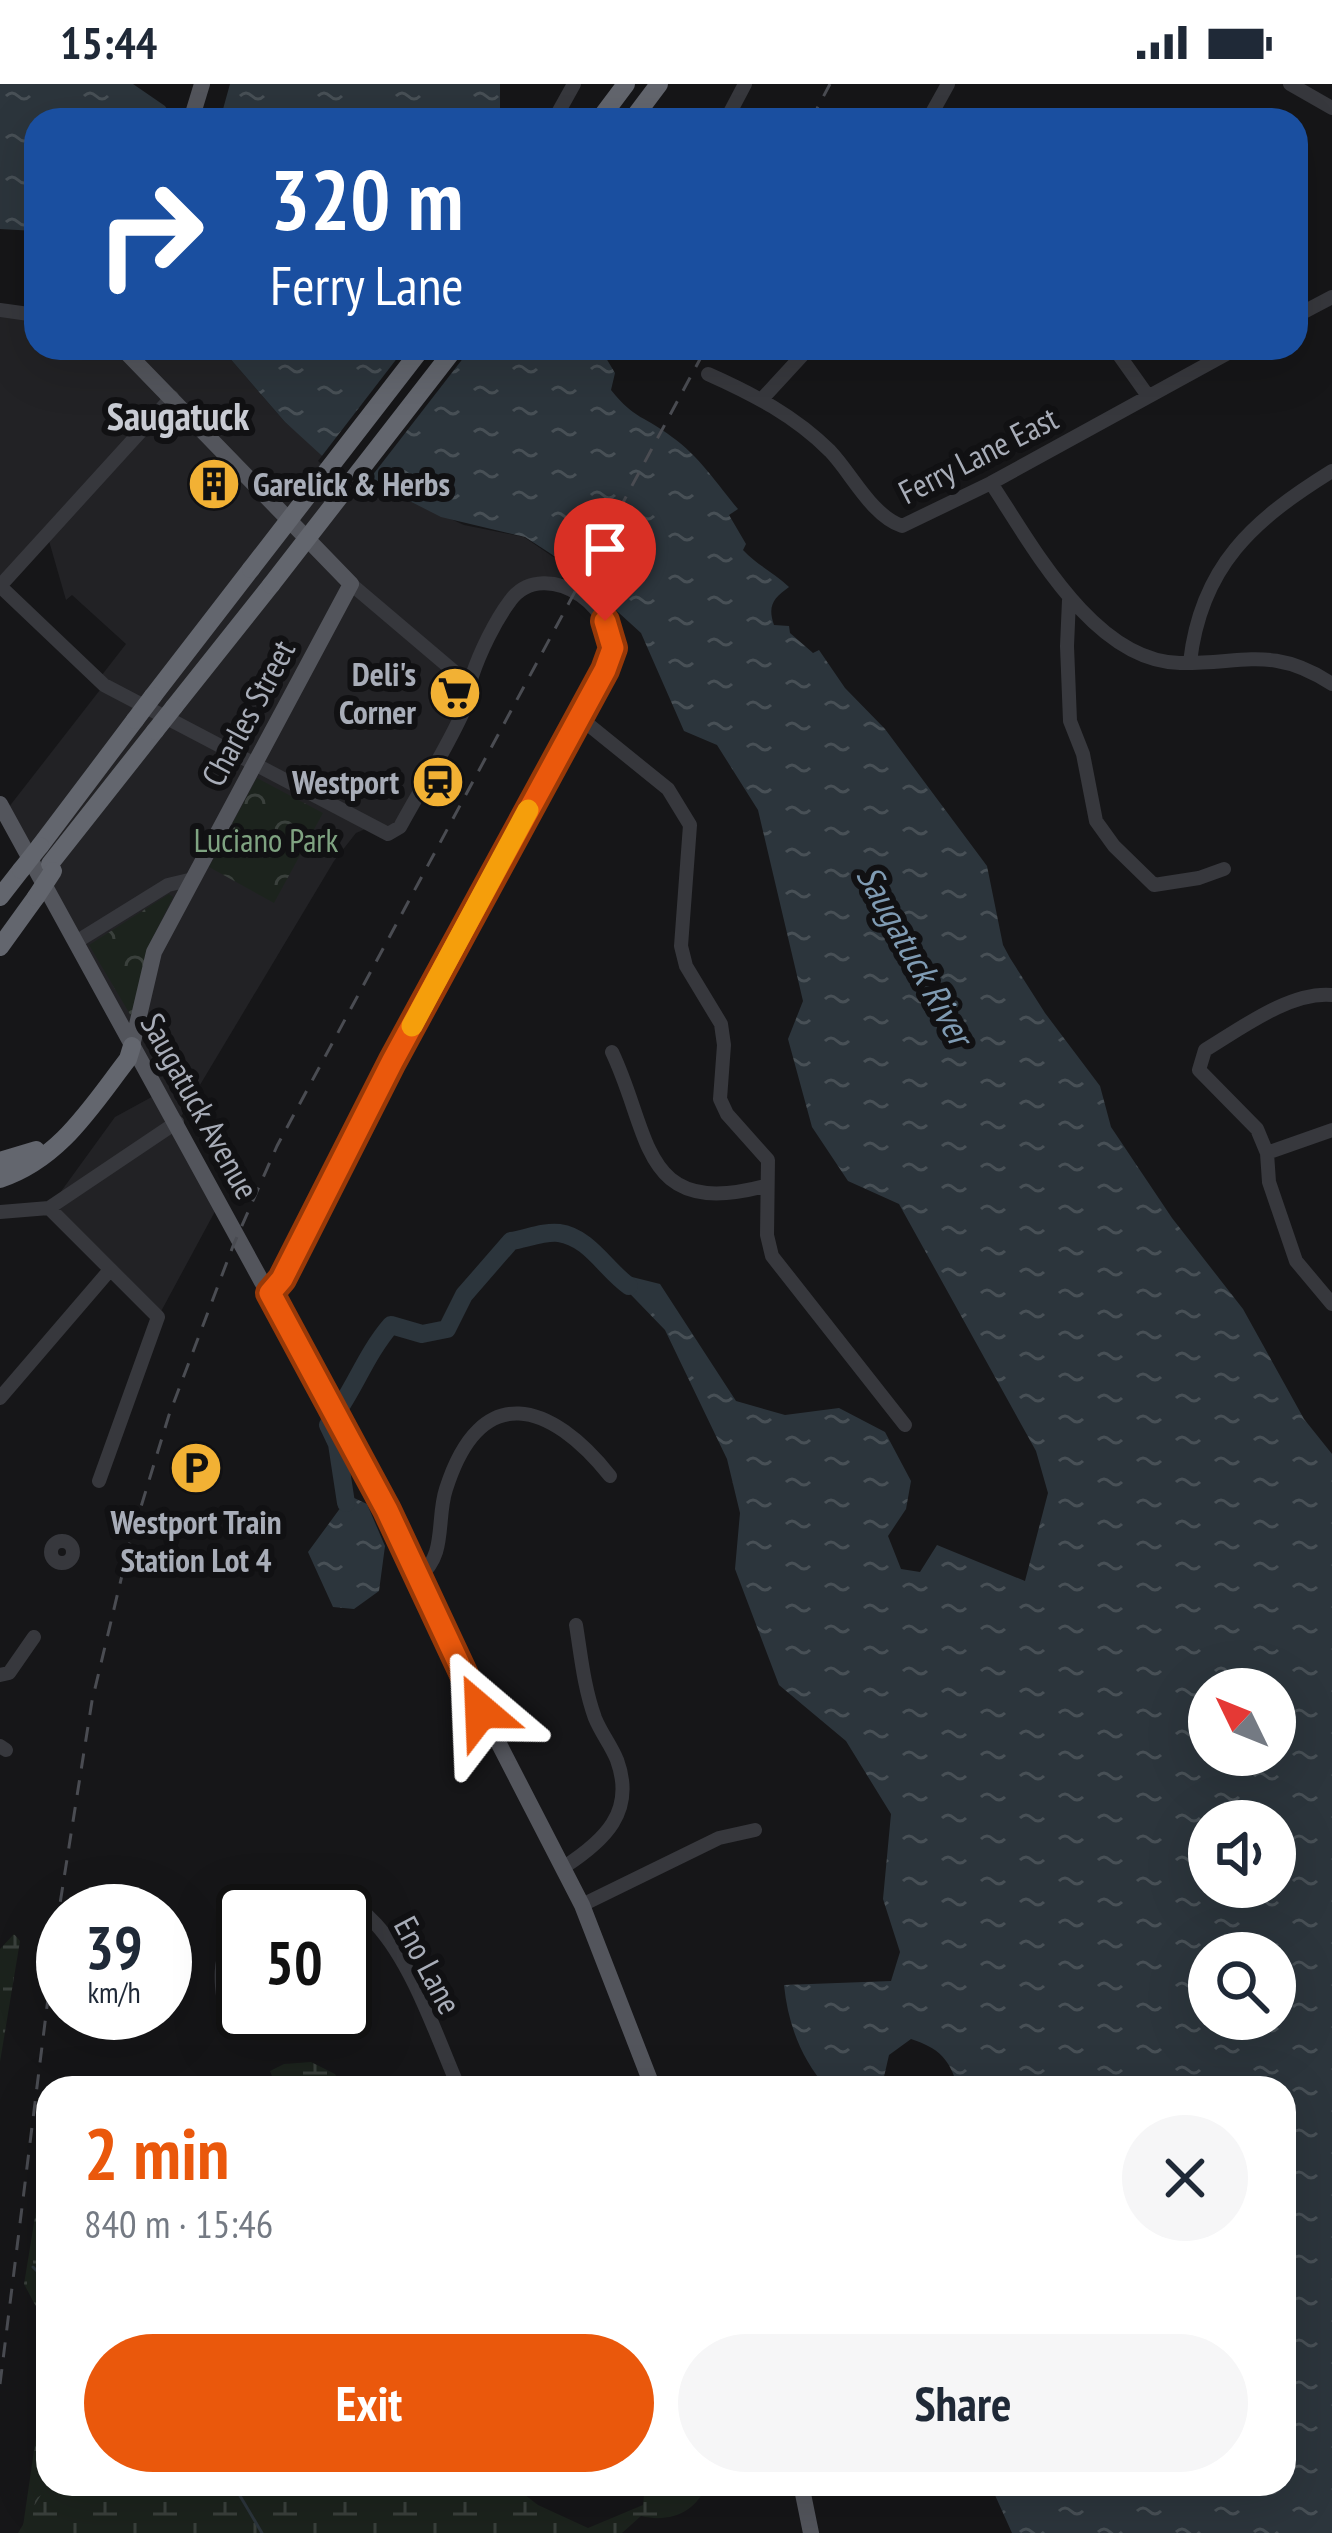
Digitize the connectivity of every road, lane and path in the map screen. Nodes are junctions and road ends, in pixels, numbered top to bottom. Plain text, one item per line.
1 (626, 84) edge
2 (1290, 84) edge
3 (607, 108) edge
4 (1332, 108) edge
5 (134, 360) edge
6 (413, 360) edge
7 (446, 360) edge
8 (798, 360) edge
9 (1122, 360) edge
10 (1215, 360) edge
11 (708, 374) dead end
12 (1148, 396) junction
13 (172, 397) junction
14 (762, 399) junction
15 (1332, 471) edge
16 (991, 483) junction
17 (351, 584) junction
18 (0, 586) edge
19 (1069, 600) junction
20 (1190, 662) junction
21 (1332, 684) edge
22 (470, 685) junction
23 (579, 718) junction
24 (255, 764) junction
25 (0, 804) edge
26 (19, 866) junction
27 (1224, 869) dead end
28 (193, 879) junction
29 (0, 881) edge
30 (33, 893) junction
31 (0, 897) edge
32 (0, 928) edge
33 (76, 942) junction
34 (0, 947) edge
35 (1332, 994) edge
36 (132, 1046) junction
37 (611, 1052) dead end
38 (177, 1122) junction
39 (1332, 1130) edge
40 (1267, 1153) junction
41 (0, 1161) edge
42 (0, 1179) edge
43 (766, 1186) junction
44 (49, 1208) junction
45 (0, 1212) edge
46 (109, 1271) junction
47 (270, 1293) junction
48 (1332, 1304) edge
49 (0, 1398) edge
50 (905, 1425) dead end
51 (610, 1476) dead end
52 (99, 1481) dead end
53 (419, 1576) junction
54 (576, 1625) dead end
55 (34, 1637) dead end
56 (0, 1675) edge
57 (755, 1830) dead end
58 (564, 1867) junction
59 (582, 1905) junction
60 (372, 1917) edge
61 (454, 2076) edge
62 (648, 2076) edge
63 (803, 2496) edge
64 (811, 2533) edge

1 - 3 highway
2 - 4 street
5 - 13 main road
6 - 26 highway, bridge
7 - 30 highway, bridge
8 - 14 street
9 - 12 street
10 - 12 street, Ferry Lane East
11 - 14 street, Ferry Lane East
12 - 16 street, Ferry Lane East
13 - 17 main road
13 - 18 street
14 - 16 street, Ferry Lane East
15 - 20 street
16 - 19 street
17 - 22 street
17 - 24 main road, Charles Street
18 - 24 street
19 - 20 street
19 - 27 street
20 - 21 street
22 - 23 street
22 - 24 street
23 - 43 street
23 - 47 street
24 - 28 main road, Charles Street
25 - 33 main road, Saugatuck Avenue
26 - 29 highway
26 - 31 highway
28 - 33 street
28 - 36 main road, Charles Street
30 - 32 highway
30 - 34 highway
33 - 36 main road, Saugatuck Avenue
35 - 40 street
36 - 38 main road, Saugatuck Avenue
36 - 41 highway
36 - 42 highway
37 - 43 street
38 - 44 street
38 - 47 main road, Saugatuck Avenue
39 - 40 street
40 - 48 street
43 - 50 street
44 - 45 street
44 - 46 street
46 - 49 street
46 - 52 street
47 - 53 main road, Saugatuck Avenue
51 - 53 street
53 - 58 main road, Saugatuck Avenue
54 - 58 street
55 - 56 street
57 - 59 street
58 - 59 main road, Saugatuck Avenue
59 - 62 main road, Saugatuck Avenue
60 - 61 street, Eno Lane
63 - 64 main road

